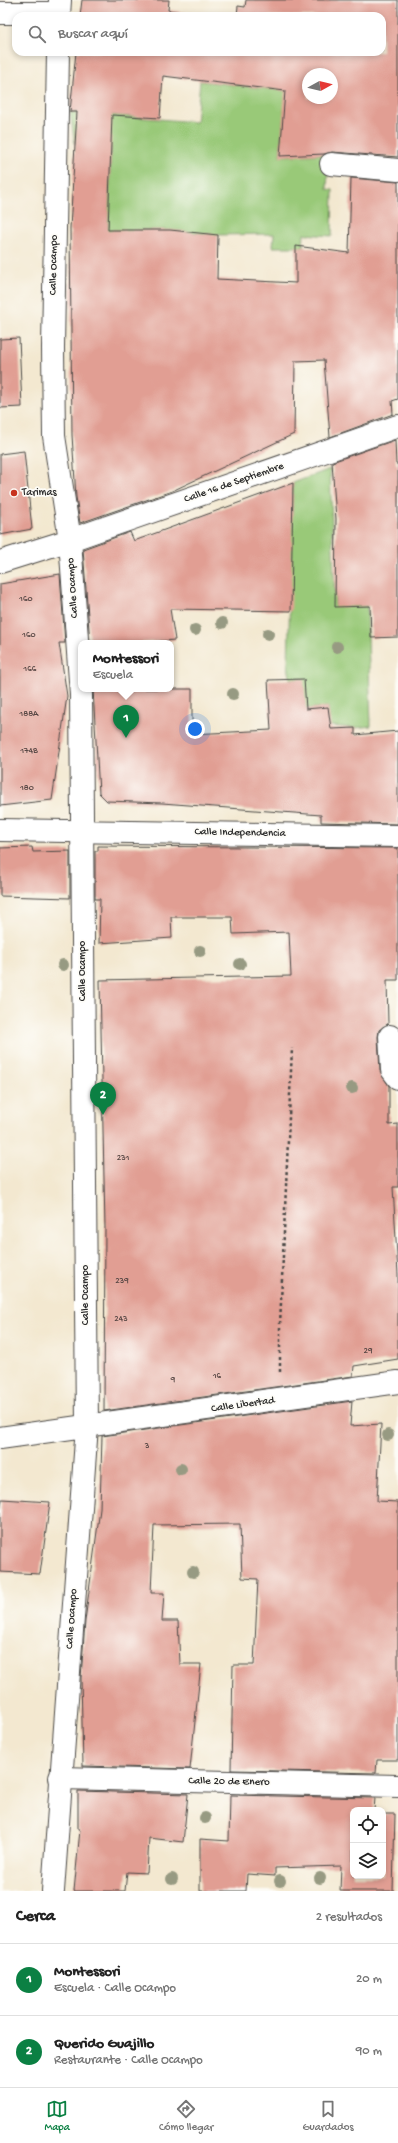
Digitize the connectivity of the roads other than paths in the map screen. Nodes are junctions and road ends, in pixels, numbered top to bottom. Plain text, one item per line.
1 (59, 10) edge
2 (12, 12) edge
3 (20, 12) edge
4 (0, 13) edge
5 (58, 56) edge
6 (331, 164) dead end
7 (398, 170) edge
8 (398, 426) edge
9 (70, 540) junction
10 (0, 562) edge
11 (78, 653) edge
12 (81, 692) edge
13 (0, 830) edge
14 (82, 831) junction
15 (398, 836) edge
16 (390, 1036) dead end
17 (398, 1078) edge
18 (398, 1382) edge
19 (87, 1426) junction
20 (0, 1438) edge
21 (60, 1778) junction
22 (398, 1786) edge
23 (53, 1891) edge

1 - 3 street
2 - 4 street
5 - 9 street, Calle Ocampo
6 - 7 street
8 - 9 street, Calle 16 de Septiembre
9 - 10 street, Calle 16 de Septiembre
9 - 11 street, Calle Ocampo
12 - 14 street, Calle Ocampo
13 - 14 street, Calle Independencia
14 - 15 street, Calle Independencia
14 - 19 street, Calle Ocampo
16 - 17 street
18 - 19 street, Calle Libertad
19 - 20 street, Calle Libertad
19 - 21 street, Calle Ocampo
21 - 22 street, Calle 20 de Enero
21 - 23 street, Calle Ocampo

